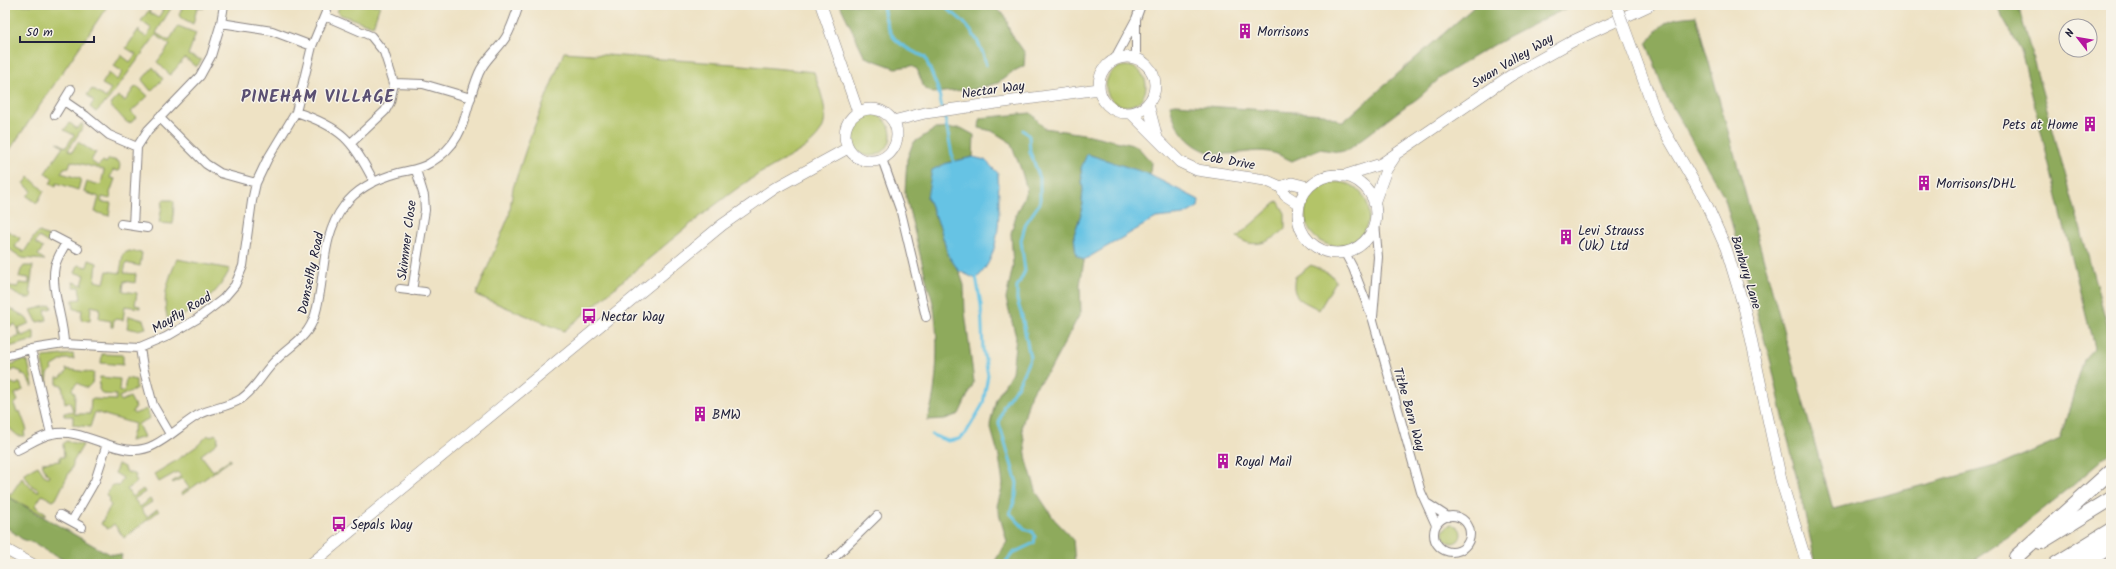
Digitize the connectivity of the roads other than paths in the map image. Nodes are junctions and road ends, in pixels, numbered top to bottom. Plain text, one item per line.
1 (224, 5) edge
2 (329, 5) edge
3 (519, 5) edge
4 (821, 5) edge
5 (1141, 5) edge
6 (1616, 5) edge
7 (1650, 5) edge
8 (325, 16) junction
9 (1136, 19) junction
10 (221, 23) junction
11 (312, 46) junction
12 (1136, 59) junction
13 (1114, 60) junction
14 (394, 83) junction
15 (71, 89) dead end
16 (1099, 89) junction
17 (471, 98) junction
18 (64, 101) junction
19 (1148, 104) junction
20 (296, 112) junction
21 (858, 112) junction
22 (1131, 113) junction
23 (55, 114) dead end
24 (159, 117) junction
25 (893, 121) junction
26 (1158, 140) junction
27 (351, 143) junction
28 (137, 146) junction
29 (848, 148) junction
30 (1397, 154) junction
31 (882, 159) junction
32 (416, 170) junction
33 (1343, 176) junction
34 (374, 182) junction
35 (256, 183) junction
36 (1281, 187) junction
37 (1308, 187) junction
38 (1374, 203) junction
39 (1299, 204) junction
40 (1375, 222) junction
41 (121, 224) dead end
42 (133, 226) junction
43 (147, 228) dead end
44 (53, 236) dead end
45 (66, 243) junction
46 (78, 249) dead end
47 (1345, 252) junction
48 (400, 289) dead end
49 (412, 290) junction
50 (425, 292) dead end
51 (926, 316) dead end
52 (1373, 320) junction
53 (64, 344) junction
54 (140, 348) junction
55 (31, 349) junction
56 (5, 356) edge
57 (51, 434) junction
58 (170, 434) junction
59 (107, 444) junction
60 (17, 450) dead end
61 (2111, 471) edge
62 (2111, 500) edge
63 (1427, 503) junction
64 (60, 515) dead end
65 (877, 516) dead end
66 (1448, 517) junction
67 (72, 521) junction
68 (1436, 525) junction
69 (82, 527) dead end
70 (2111, 530) edge
71 (2111, 546) edge
72 (5, 549) edge
73 (2011, 561) edge
74 (32, 564) edge
75 (311, 564) edge
76 (828, 564) edge
77 (1807, 564) edge
78 (2056, 564) edge
79 (2082, 564) edge

1 - 10 street
2 - 8 street, Mayfly Road
3 - 17 street, Damselfly Road
4 - 21 street
5 - 9 street
6 - 77 street, Banbury Lane, bridge
7 - 30 street, Swan Valley Way
8 - 11 street, Mayfly Road
8 - 14 street
9 - 12 street
9 - 13 street
10 - 11 street
10 - 24 street
11 - 20 street, Mayfly Road
12 - 13 street
12 - 19 street
13 - 16 street
14 - 17 street
14 - 27 street
15 - 18 street
16 - 22 street
16 - 25 street, Nectar Way
17 - 32 street, Damselfly Road
18 - 23 street
18 - 28 street
19 - 22 street
19 - 26 street, Cob Drive
20 - 27 street
20 - 35 street, Mayfly Road
21 - 25 street
21 - 29 street
22 - 26 street, Cob Drive
24 - 28 street
24 - 35 street
25 - 31 street
26 - 36 street, Cob Drive
27 - 34 street
28 - 42 street
29 - 31 street
29 - 75 street
30 - 33 street, Swan Valley Way
30 - 38 street, Swan Valley Way
31 - 51 street
32 - 34 street, Damselfly Road
32 - 49 street, Skimmer Close
33 - 37 street
33 - 38 street
34 - 58 street, Damselfly Road
35 - 54 street, Mayfly Road
36 - 37 street, Cob Drive
36 - 39 street, Cob Drive
37 - 39 street
38 - 40 street
39 - 47 street
40 - 47 street
40 - 52 street, Tithe Barn Way
41 - 42 street
42 - 43 street
44 - 45 street
45 - 46 street
45 - 53 street
47 - 52 street, Tithe Barn Way
48 - 49 street, Skimmer Close
49 - 50 street, Skimmer Close
52 - 63 street, Tithe Barn Way
53 - 54 street, Mayfly Road
53 - 55 street, Mayfly Road
54 - 58 street
55 - 56 street, Mayfly Road
55 - 57 street
57 - 59 street, Damselfly Road
57 - 60 street, Damselfly Road
58 - 59 street, Damselfly Road
59 - 67 street
61 - 73 highway
62 - 73 highway
63 - 66 street, Tithe Barn Way
63 - 68 street, Tithe Barn Way
64 - 67 street
65 - 76 street
66 - 68 street
66 - 68 street, Tithe Barn Way
67 - 69 street
70 - 78 highway
71 - 79 highway
72 - 74 street

